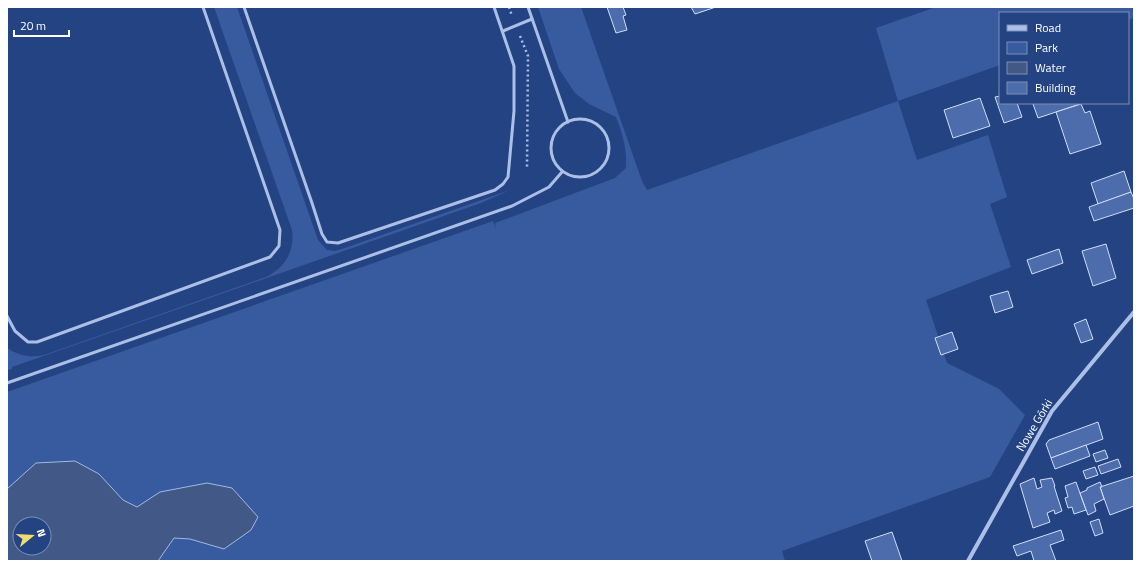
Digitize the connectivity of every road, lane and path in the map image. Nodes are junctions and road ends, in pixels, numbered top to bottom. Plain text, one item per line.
1 (203, 7) edge
2 (244, 7) edge
3 (494, 7) edge
4 (528, 7) edge
5 (532, 20) junction
6 (503, 31) junction
7 (568, 122) junction
8 (562, 172) junction
9 (1134, 312) edge
10 (7, 316) edge
11 (7, 382) edge
12 (968, 561) edge

1 - 10 lane
2 - 6 lane
3 - 6 lane
4 - 5 lane
5 - 6 lane
5 - 7 lane
7 - 8 lane
7 - 8 lane
8 - 11 lane
9 - 12 street, Nowe Górki

